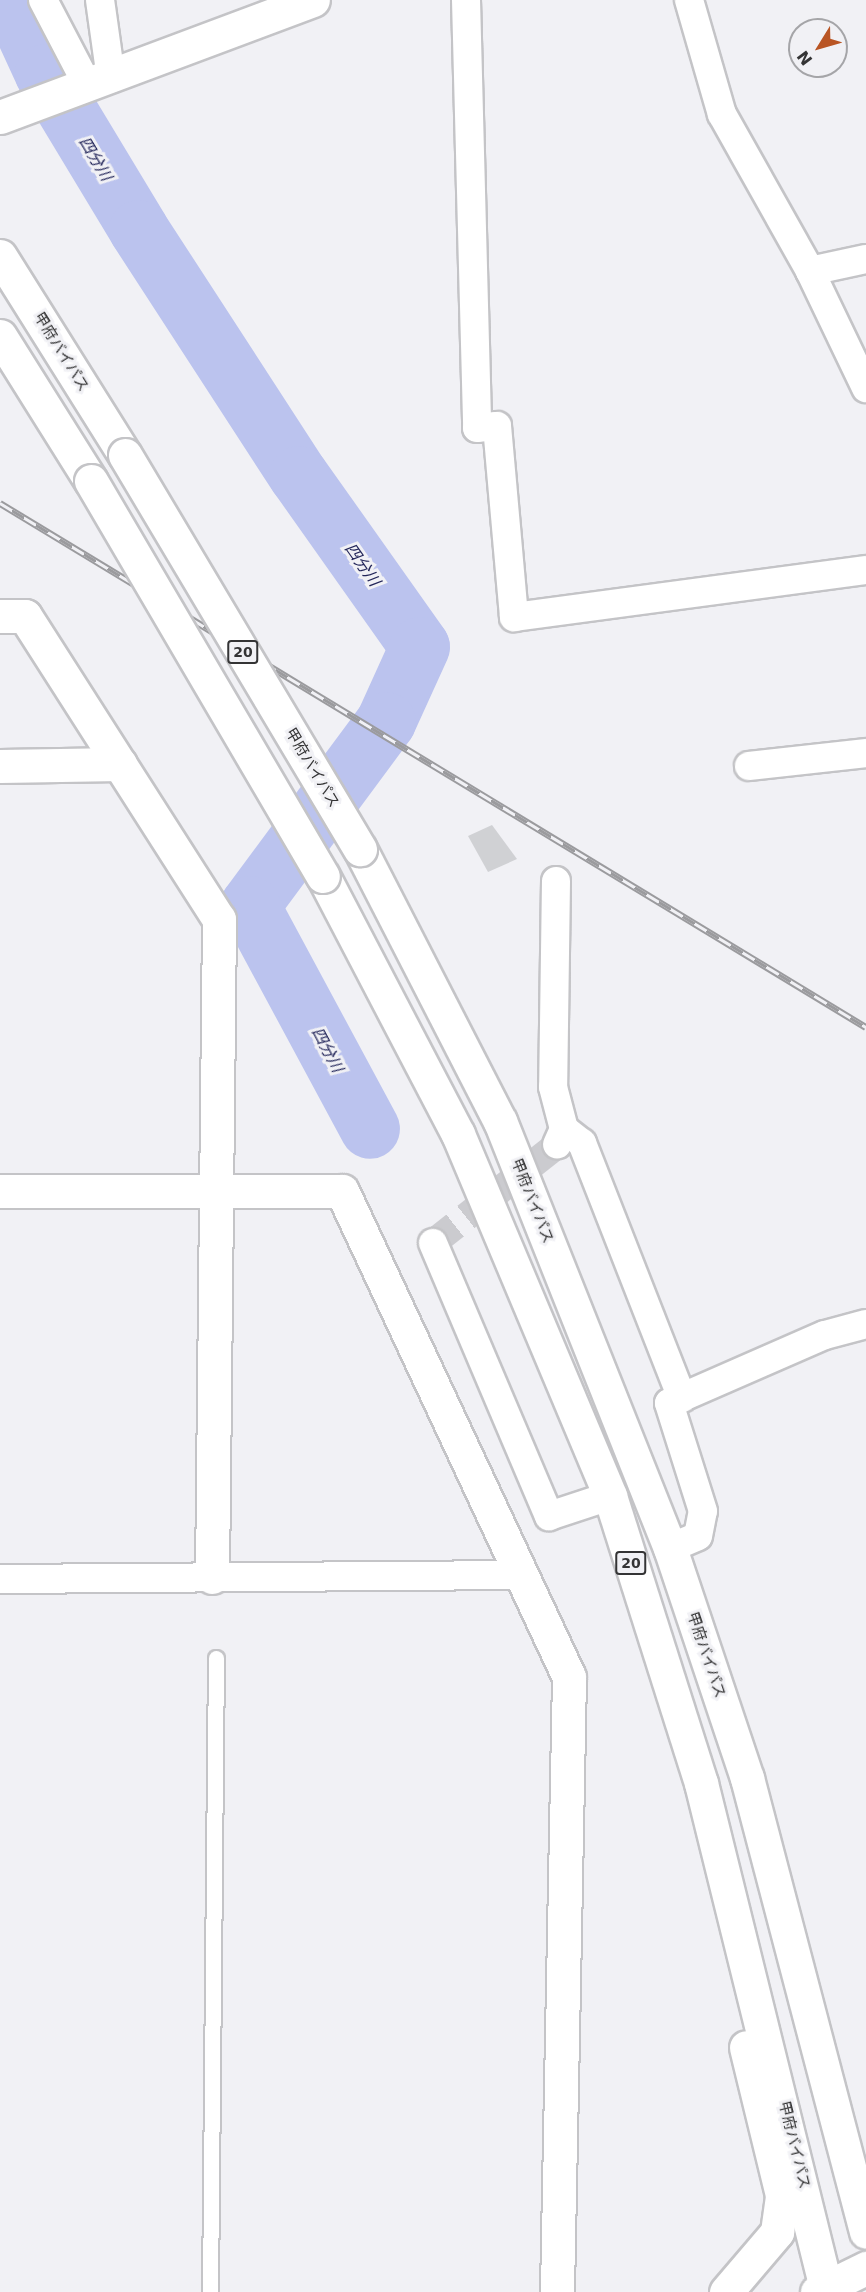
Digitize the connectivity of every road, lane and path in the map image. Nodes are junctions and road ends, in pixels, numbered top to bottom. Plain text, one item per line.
1 (43, 0) edge
2 (100, 0) edge
3 (313, 0) edge
4 (466, 0) edge
5 (690, 0) edge
6 (99, 82) junction
7 (11, 113) edge
8 (0, 256) edge
9 (866, 259) edge
10 (810, 271) junction
11 (0, 336) edge
12 (866, 388) edge
13 (866, 570) edge
14 (0, 616) edge
15 (866, 753) edge
16 (120, 764) junction
17 (0, 766) edge
18 (749, 766) dead end
19 (556, 881) dead end
20 (0, 1191) edge
21 (219, 1191) junction
22 (433, 1243) dead end
23 (866, 1324) edge
24 (682, 1398) junction
25 (610, 1496) junction
26 (670, 1548) junction
27 (522, 1575) junction
28 (212, 1577) junction
29 (0, 1579) edge
30 (216, 1658) dead end
31 (730, 1893) junction
32 (866, 2232) edge
33 (866, 2268) edge
34 (210, 2292) edge
35 (557, 2292) edge
36 (726, 2292) edge
37 (824, 2292) edge

1 - 6 street
2 - 6 street
3 - 6 main road
4 - 13 street
5 - 10 street
6 - 7 main road
8 - 26 main road, 甲府バイパス / 20, bridge
9 - 10 street
10 - 12 street
11 - 25 main road, 甲府バイパス / 20, bridge
14 - 16 main road
15 - 18 street
16 - 17 main road
16 - 21 main road
19 - 24 street
20 - 21 main road
21 - 27 main road
21 - 28 main road
22 - 25 street
23 - 24 street
24 - 26 street
25 - 31 main road, 甲府バイパス / 20
26 - 32 main road, 甲府バイパス / 20
27 - 28 street
27 - 35 main road
28 - 29 street
30 - 34 lane
31 - 36 main road
31 - 37 main road, 甲府バイパス / 20
33 - 37 main road

